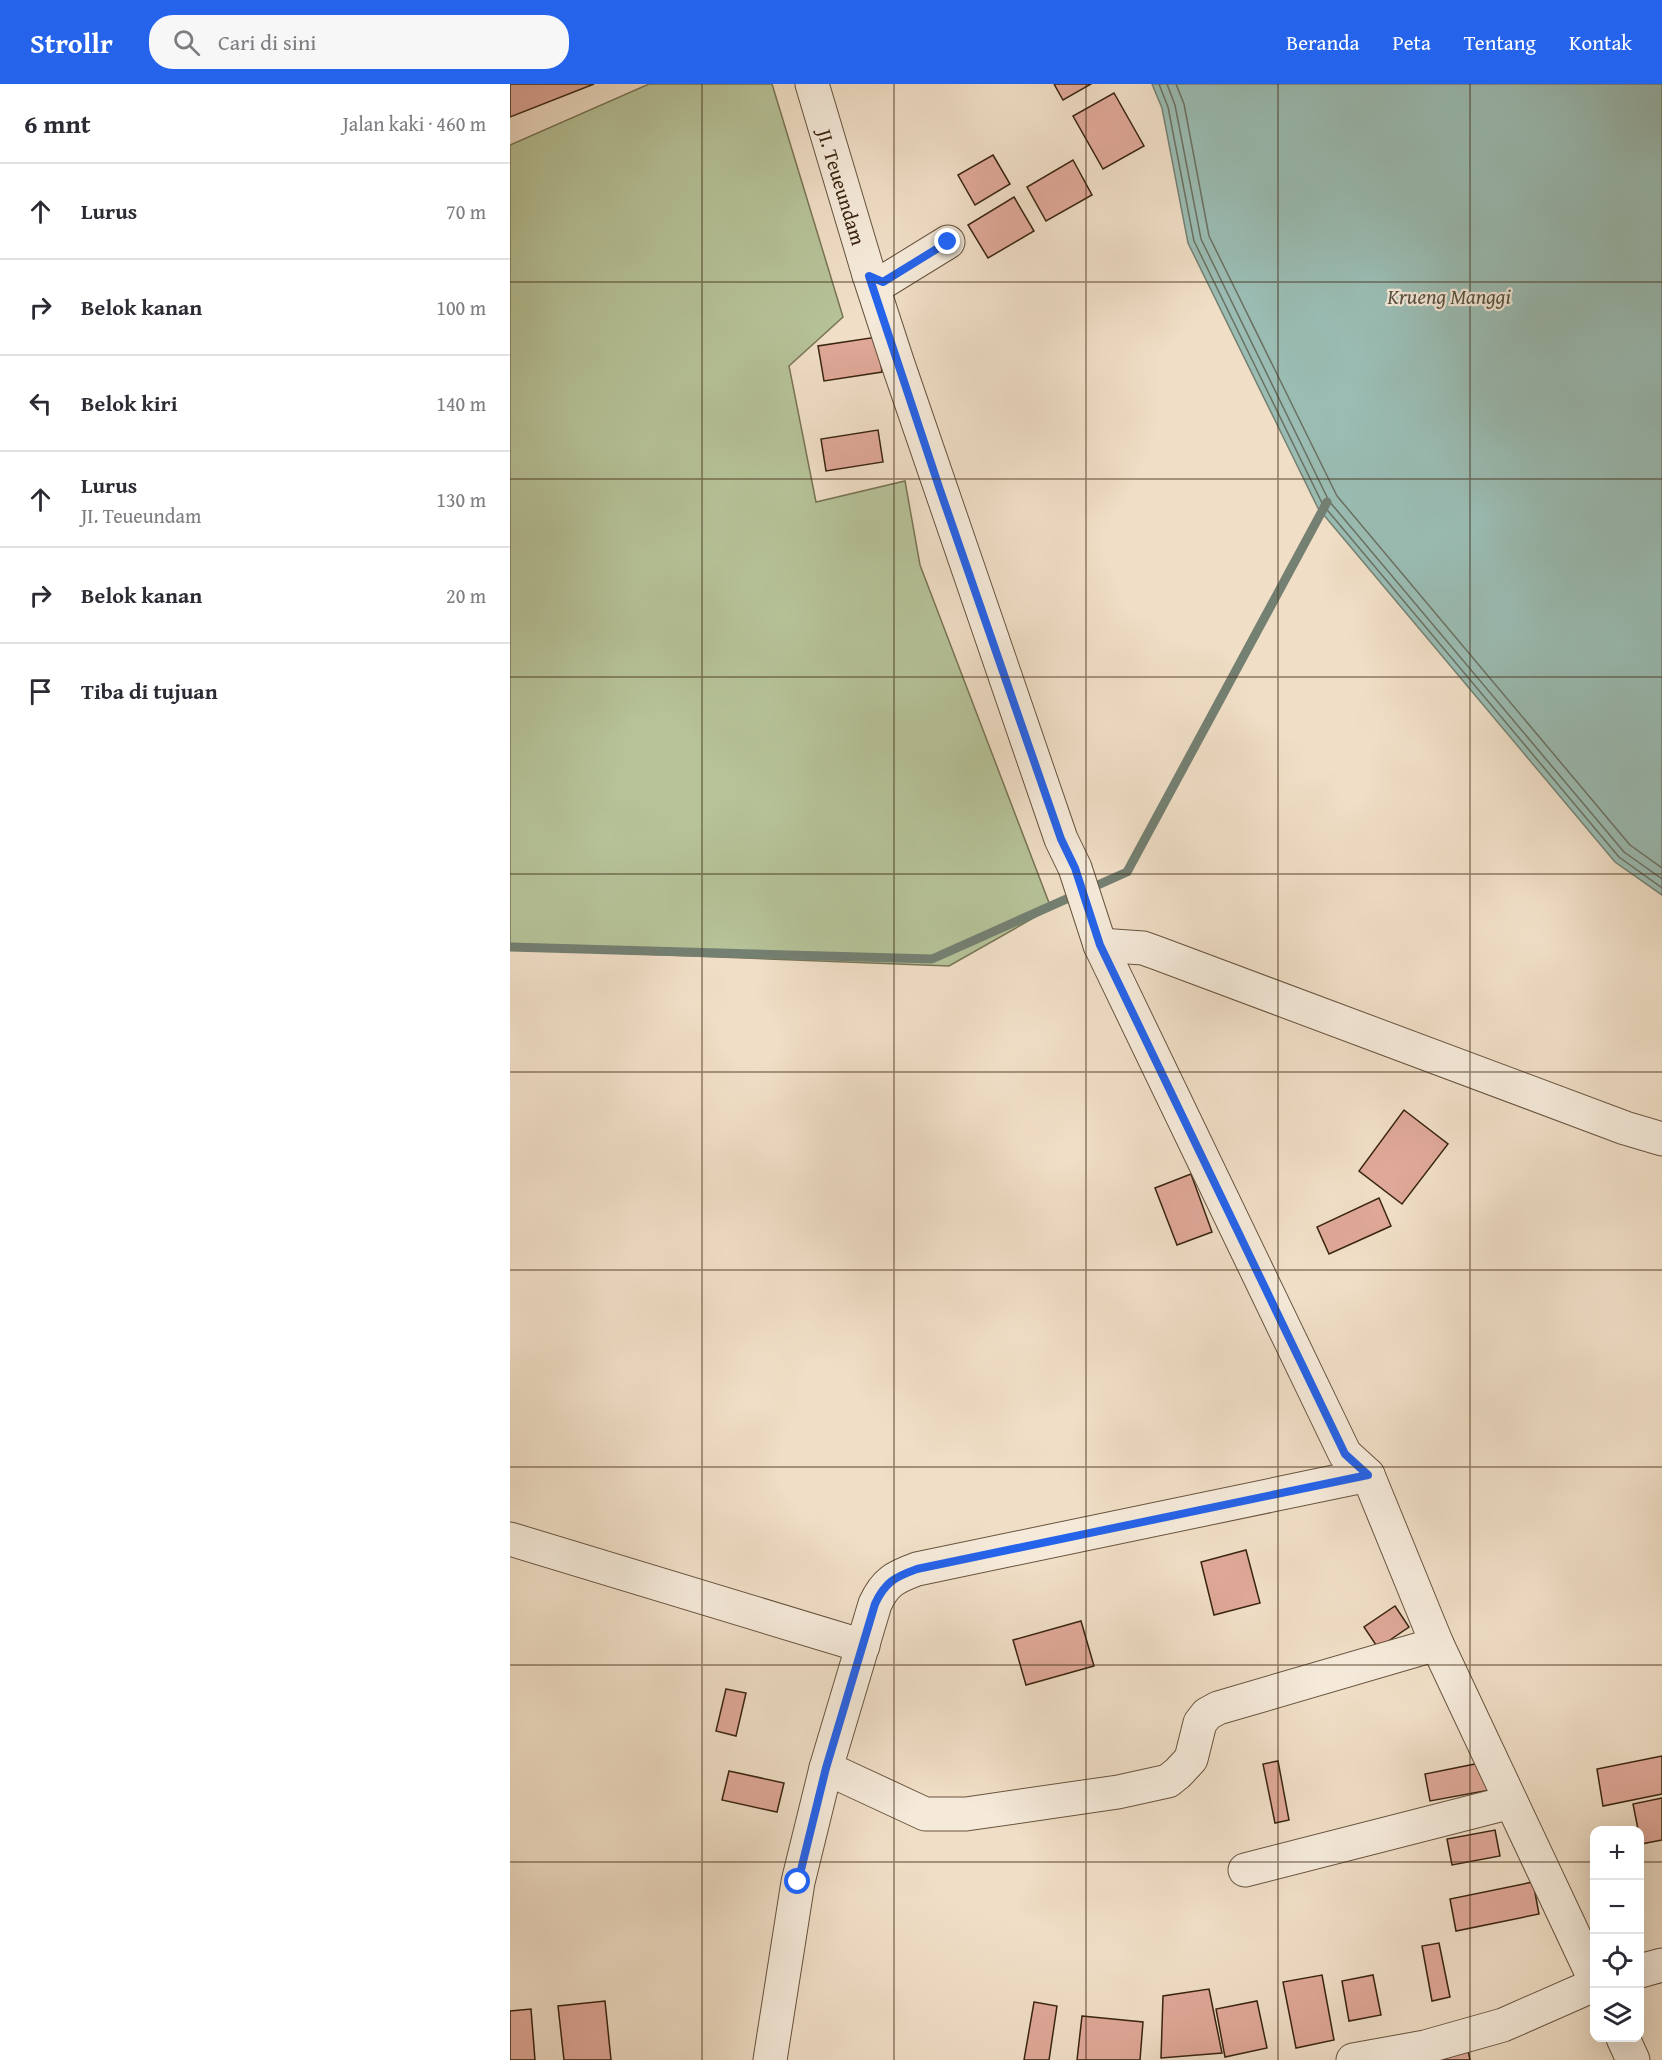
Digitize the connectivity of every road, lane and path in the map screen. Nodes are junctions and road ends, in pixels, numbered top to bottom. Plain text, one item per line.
1 (812, 84) edge
2 (948, 242) dead end
3 (885, 276) junction
4 (1100, 945) junction
5 (1662, 1139) edge
6 (1368, 1475) junction
7 (510, 1539) edge
8 (1437, 1644) junction
9 (863, 1646) junction
10 (826, 1768) junction
11 (1511, 1802) junction
12 (1245, 1870) dead end
13 (1662, 1965) edge
14 (1590, 1970) edge
15 (1644, 1970) edge
16 (1590, 1987) edge
17 (1625, 2042) edge
18 (770, 2060) edge
19 (1353, 2060) edge
20 (1633, 2060) edge

1 - 3 street, JI. Teueundam
2 - 3 street
3 - 4 street, JI. Teueundam
4 - 5 street
4 - 6 street, JI. Teueundam
6 - 8 street
6 - 9 street
7 - 9 street
8 - 10 street
8 - 11 street
9 - 10 street
10 - 18 street
11 - 12 street
11 - 14 street
13 - 15 street
16 - 19 street
17 - 20 street

